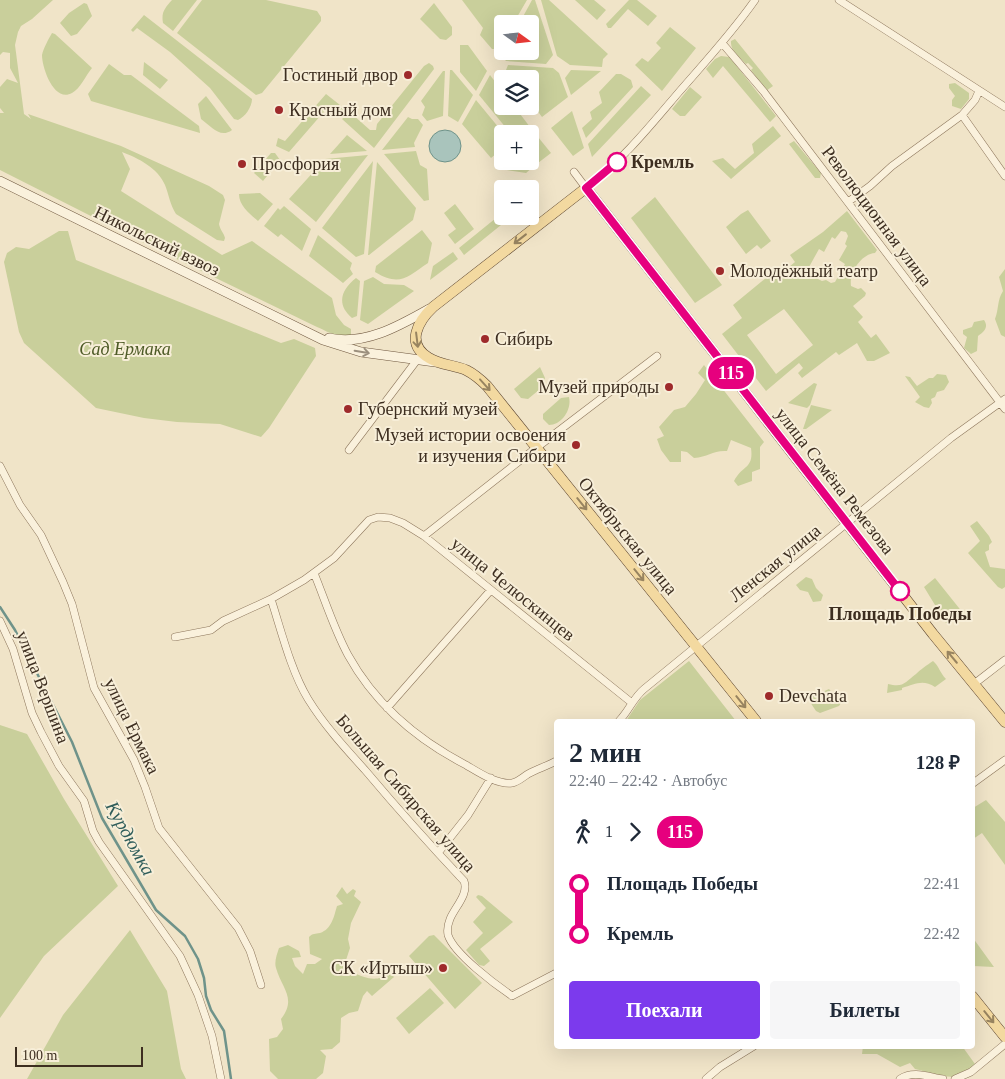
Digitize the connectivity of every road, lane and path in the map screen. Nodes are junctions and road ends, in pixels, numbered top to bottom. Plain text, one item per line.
1 (755, 0) edge
2 (839, 0) edge
3 (722, 43) junction
4 (979, 91) junction
5 (1005, 107) edge
6 (962, 115) junction
7 (574, 172) dead end
8 (1005, 176) edge
9 (0, 181) edge
10 (586, 188) junction
11 (848, 202) junction
12 (433, 307) junction
13 (300, 330) junction
14 (657, 356) dead end
15 (417, 360) junction
16 (443, 364) junction
17 (1003, 403) edge
18 (536, 447) junction
19 (349, 450) dead end
20 (0, 466) edge
21 (847, 524) junction
22 (424, 536) junction
23 (314, 573) junction
24 (490, 591) junction
25 (271, 599) junction
26 (0, 621) edge
27 (175, 637) dead end
28 (696, 646) junction
29 (1005, 660) edge
30 (974, 684) junction
31 (632, 703) junction
32 (387, 708) junction
33 (621, 719) edge
34 (754, 719) edge
35 (1005, 722) edge
36 (1005, 760) edge
37 (553, 763) edge
38 (491, 778) junction
39 (975, 782) edge
40 (438, 853) junction
41 (554, 974) edge
42 (261, 985) dead end
43 (975, 1000) edge
44 (1005, 1037) edge
45 (1005, 1044) edge
46 (749, 1049) edge
47 (221, 1079) edge
48 (706, 1079) edge
49 (900, 1079) edge
50 (943, 1079) edge
51 (955, 1079) edge

1 - 3 street
2 - 4 street
3 - 10 street
3 - 11 street, Революционная улица
4 - 5 street
4 - 6 street
6 - 8 street
6 - 11 street
7 - 10 street
9 - 13 main road, Никольский взвоз
10 -> 12 main road
10 - 21 main road, улица Семёна Ремезова
11 - 17 street, Революционная улица
12 - 13 main road
12 -> 16 main road
13 -> 15 main road, Октябрьская улица
14 - 18 street
15 - 16 main road, Октябрьская улица
15 - 19 street
16 -> 18 main road, Октябрьская улица
17 - 21 street, Ленская улица
18 - 22 street
18 -> 28 main road, Октябрьская улица
20 - 42 street, улица Ермака
21 - 28 street, Ленская улица
30 -> 21 main road, улица Семёна Ремезова
22 - 23 street, улица Челюскинцев
22 - 24 street, улица Челюскинцев
23 - 25 street
23 - 32 street
24 - 31 street, улица Челюскинцев
24 - 32 street
25 - 27 street
25 - 40 street, Большая Сибирская улица
26 - 47 street, улица Вершина
28 - 31 street, Ленская улица
28 -> 34 main road, Октябрьская улица
29 - 30 street
30 - 35 main road, улица Семёна Ремезова
31 - 33 street, Ленская улица
32 - 38 street
36 - 39 street
37 - 38 street
38 - 40 street
40 - 41 street, Большая Сибирская улица
43 -> 44 main road
45 - 51 street
46 - 48 street
49 - 50 street

